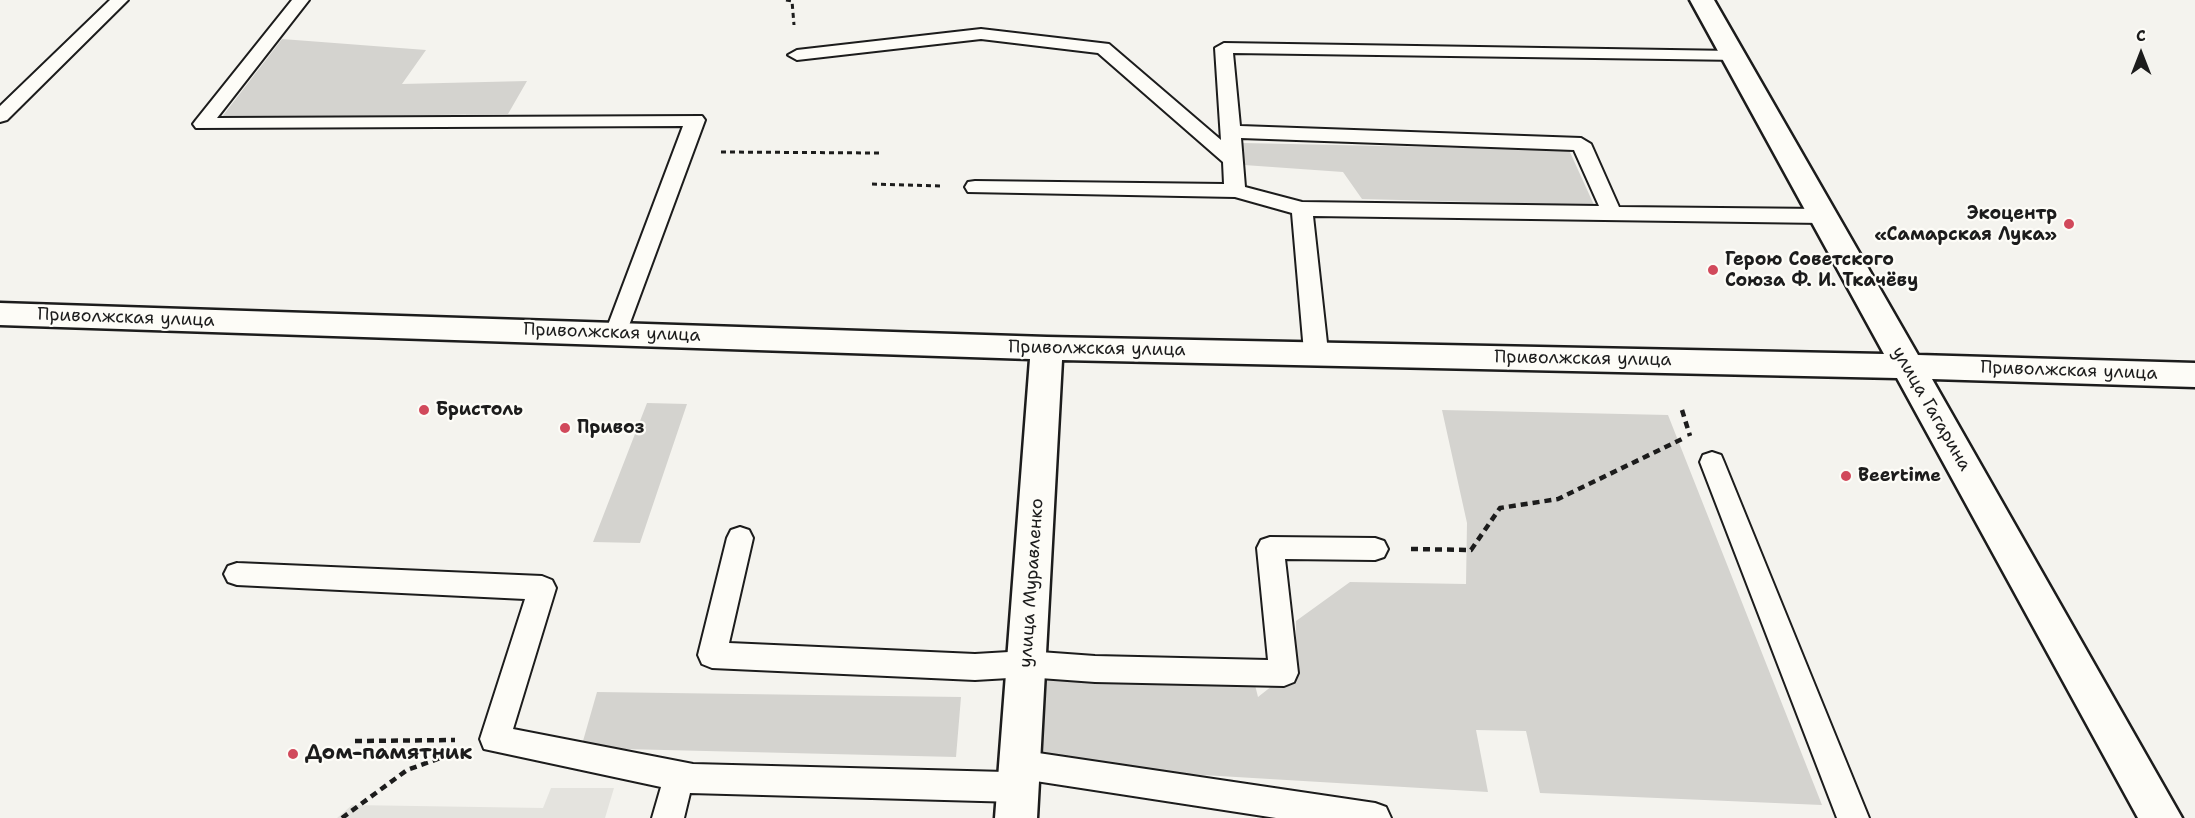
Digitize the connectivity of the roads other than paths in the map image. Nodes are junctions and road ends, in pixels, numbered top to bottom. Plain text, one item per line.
1 (120, 0) edge
2 (301, 0) edge
3 (1702, 0) edge
4 (797, 55) dead end
5 (1734, 56) junction
6 (0, 116) edge
7 (1231, 132) junction
8 (1233, 160) junction
9 (975, 187) road end
10 (1235, 191) junction
11 (1302, 209) junction
12 (1612, 213) junction
13 (1822, 216) junction
14 (0, 314) edge
15 (616, 333) junction
16 (1047, 348) junction
17 (1316, 352) junction
18 (1907, 366) junction
19 (2195, 375) edge
20 (1712, 462) dead end
21 (740, 538) dead end
22 (1375, 549) road end
23 (237, 574) dead end
24 (1026, 664) junction
25 (680, 776) junction
26 (1017, 790) edge
27 (668, 818) edge
28 (1375, 818) edge
29 (1853, 818) edge
30 (2161, 818) edge

1 - 6 lane
2 - 15 lane
3 - 5 street, улица Гагарина
4 - 8 lane
5 - 7 lane
5 - 13 street, улица Гагарина
7 - 8 lane
7 - 12 lane
8 - 10 lane
9 - 10 lane
10 - 11 lane
11 - 12 lane
11 - 17 lane
12 - 13 lane
13 - 18 street, улица Гагарина
14 - 15 street, Приволжская улица
15 - 16 street, Приволжская улица
16 - 17 street, Приволжская улица
16 - 24 street, улица Муравленко
17 - 18 street, Приволжская улица
18 - 19 street, Приволжская улица
18 - 30 street, улица Гагарина
20 - 29 lane
21 - 24 lane
22 - 24 lane
23 - 25 lane
24 - 26 street, улица Муравленко
25 - 26 lane
25 - 27 lane
26 - 28 lane

